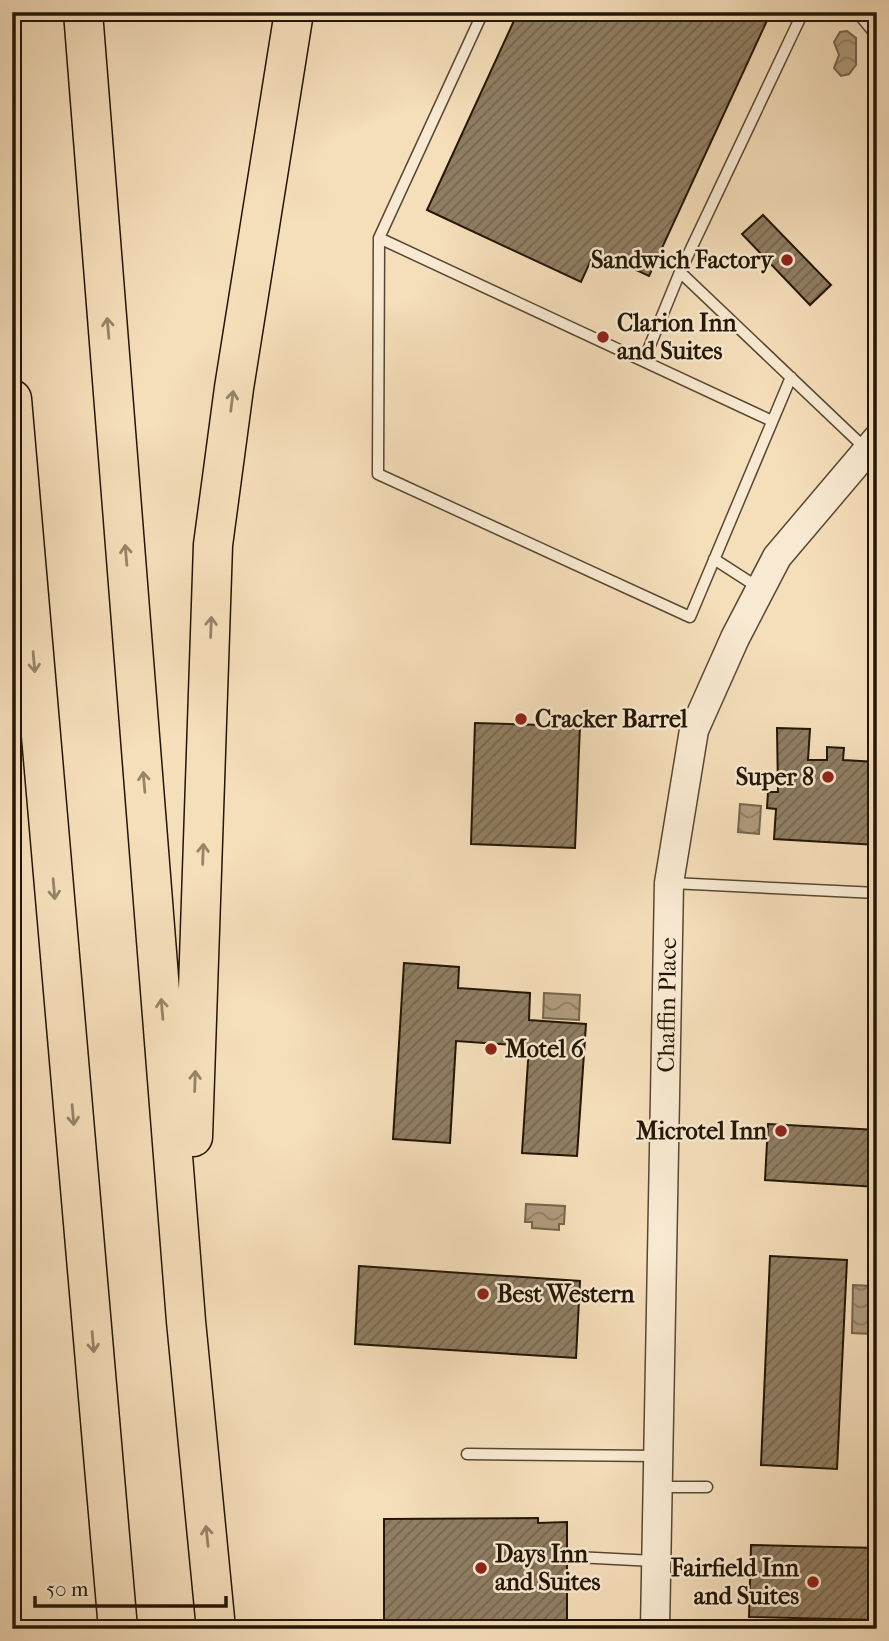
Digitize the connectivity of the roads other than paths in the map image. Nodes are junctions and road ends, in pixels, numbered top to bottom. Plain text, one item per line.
1 (83, 12) edge
2 (294, 12) edge
3 (483, 12) edge
4 (803, 12) edge
5 (857, 12) edge
6 (877, 36) edge
7 (379, 237) junction
8 (680, 272) junction
9 (644, 360) junction
10 (791, 377) junction
11 (13, 417) edge
12 (772, 422) junction
13 (874, 449) edge
14 (714, 559) junction
15 (761, 589) junction
16 (669, 883) junction
17 (877, 893) edge
18 (186, 1321) junction
19 (467, 1454) dead end
20 (658, 1456) junction
21 (657, 1487) junction
22 (707, 1487) dead end
23 (576, 1557) dead end
24 (656, 1561) junction
25 (118, 1629) edge
26 (216, 1629) edge
27 (655, 1629) edge

18 -> 1 highway
18 -> 2 highway
3 - 7 lane
4 - 8 lane
5 - 6 lane
7 - 9 lane
7 - 14 lane
8 - 9 lane
8 - 10 lane
9 - 12 lane
10 - 12 lane
10 - 13 lane
11 -> 25 highway
12 - 14 lane
13 - 15 street, Chaffin Place
14 - 15 lane
15 - 16 street, Chaffin Place
16 - 17 lane
16 - 20 street, Chaffin Place
26 -> 18 highway
19 - 20 lane
20 - 21 street, Chaffin Place
21 - 22 lane
21 - 24 street, Chaffin Place
23 - 24 lane
24 - 27 street, Chaffin Place

